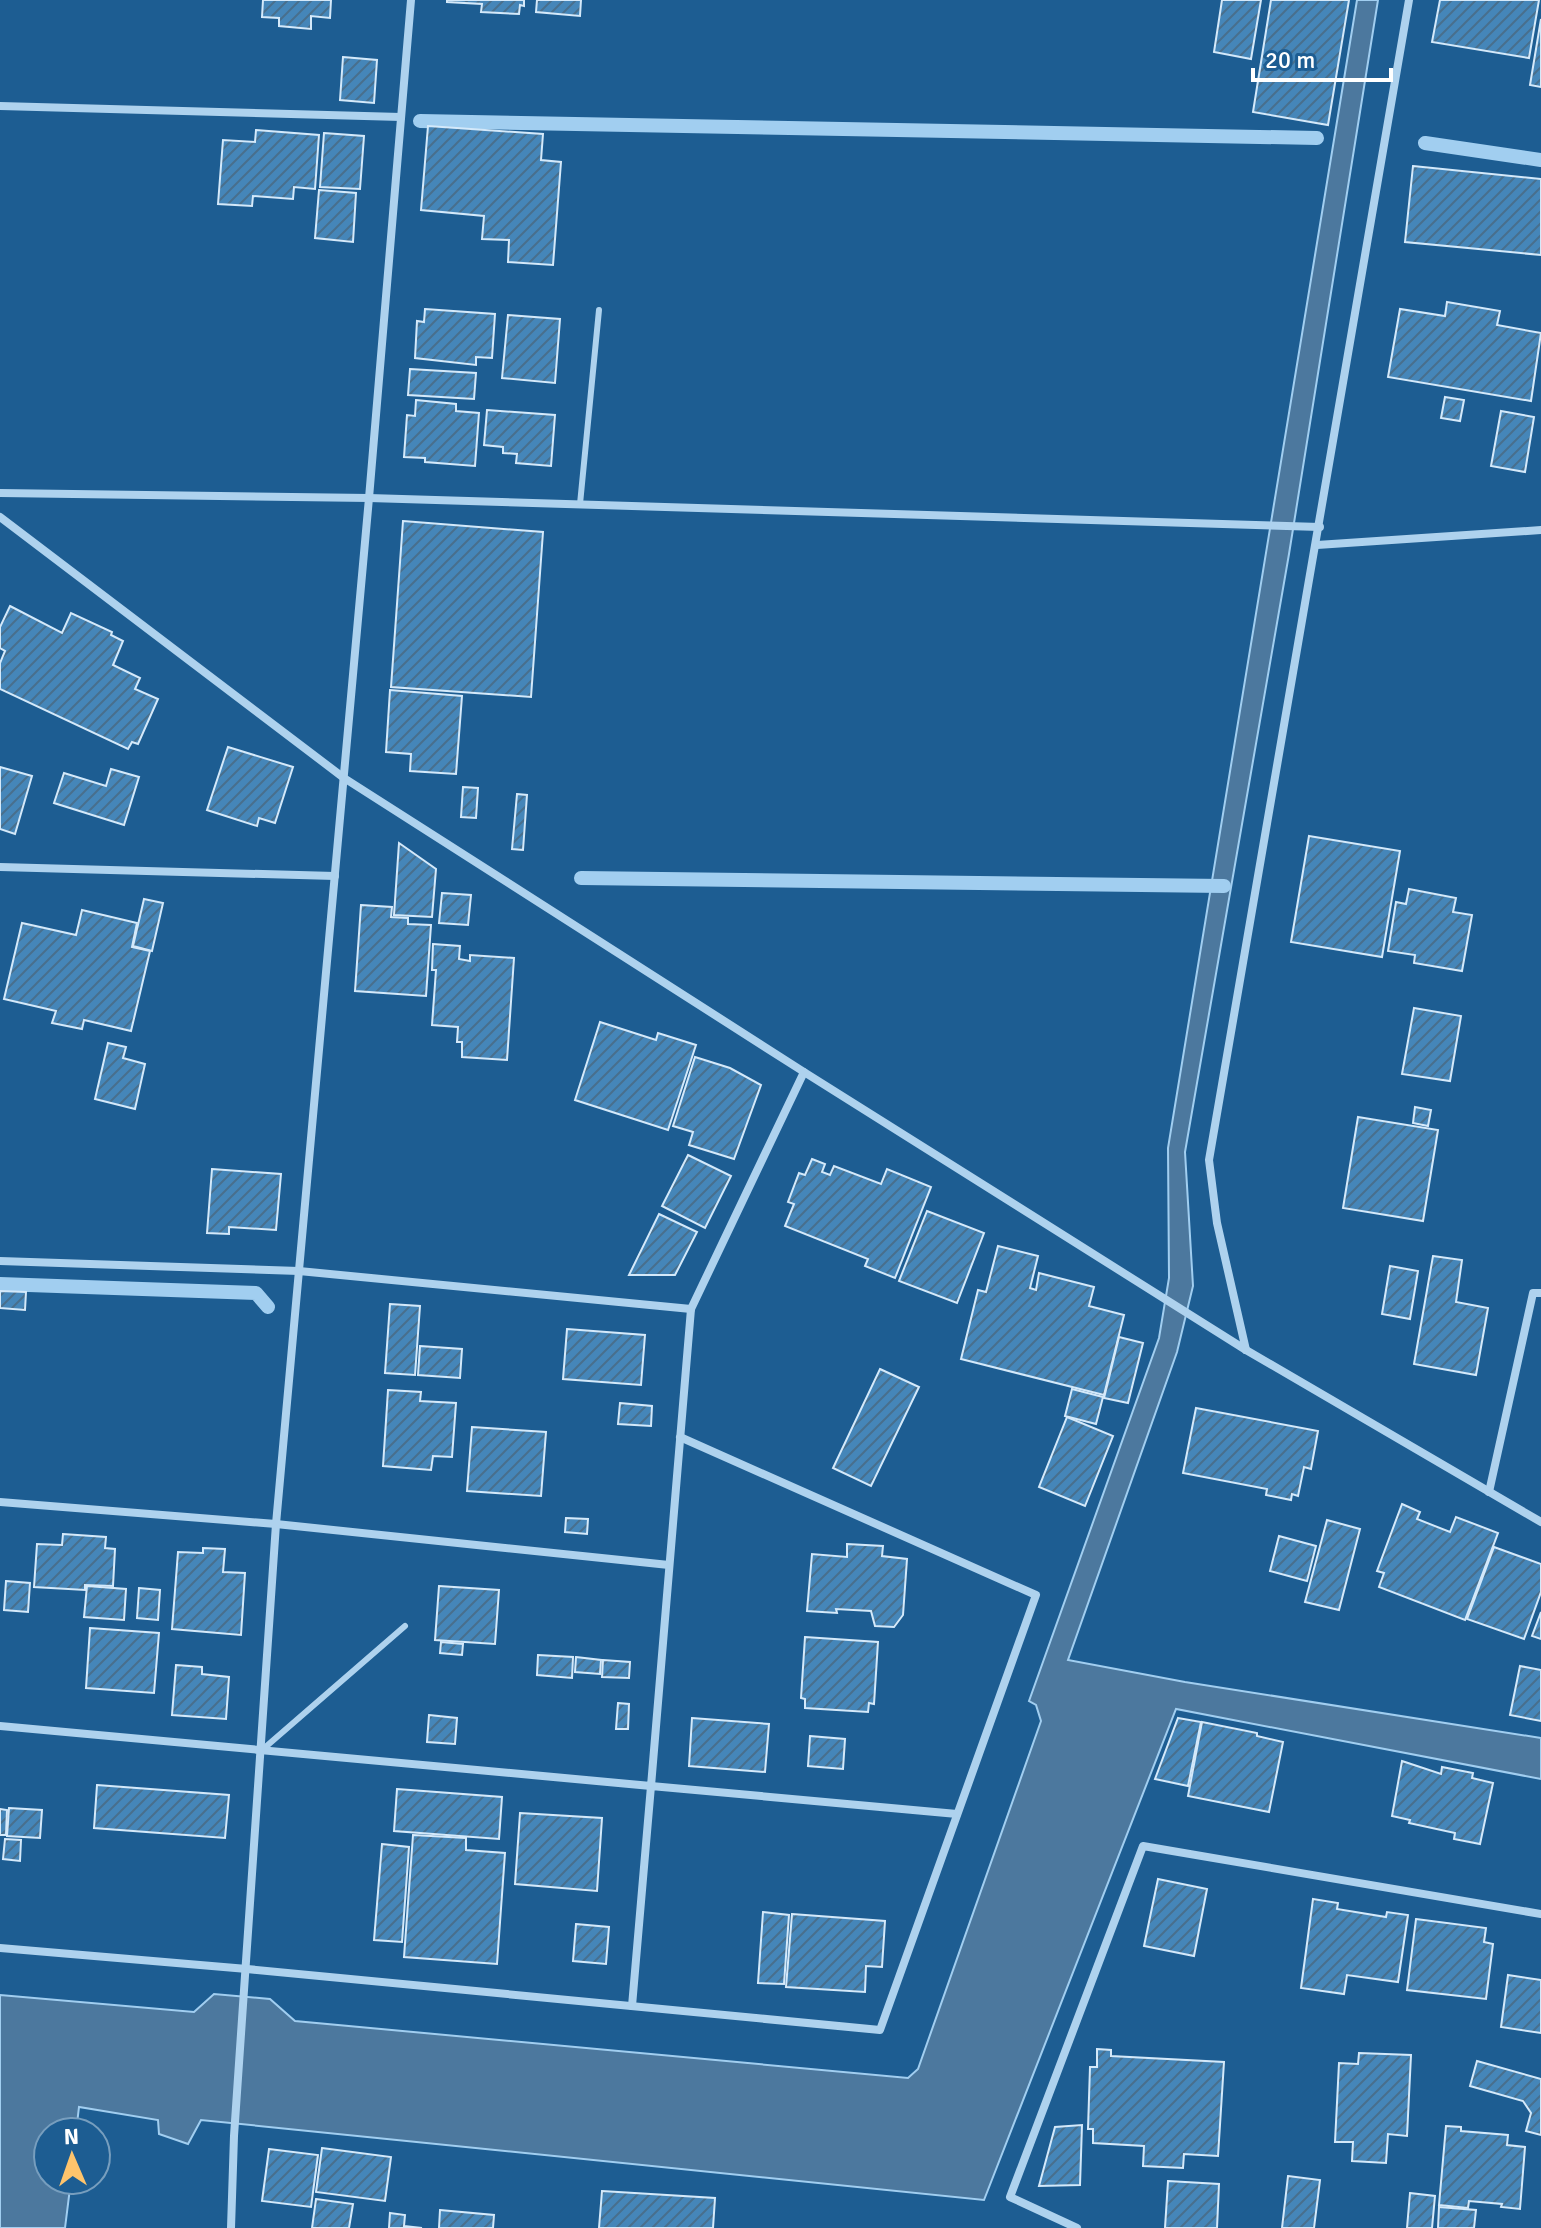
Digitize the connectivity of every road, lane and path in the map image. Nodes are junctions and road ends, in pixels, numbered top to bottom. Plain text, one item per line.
1 (411, 0) edge
2 (1409, 0) edge
3 (0, 106) edge
4 (401, 117) junction
5 (599, 310) dead end
6 (0, 493) edge
7 (369, 498) junction
8 (580, 504) junction
9 (0, 517) edge
10 (1320, 527) junction
11 (1541, 530) edge
12 (1317, 545) junction
13 (344, 778) junction
14 (0, 867) edge
15 (335, 876) junction
16 (804, 1072) junction
17 (0, 1261) edge
18 (299, 1271) junction
19 (1541, 1293) edge
20 (691, 1309) junction
21 (1246, 1350) junction
22 (680, 1437) junction
23 (1489, 1492) junction
24 (0, 1502) edge
25 (1541, 1522) edge
26 (276, 1524) junction
27 (669, 1565) junction
28 (405, 1626) dead end
29 (0, 1726) edge
30 (262, 1750) junction
31 (651, 1786) junction
32 (957, 1814) junction
33 (1541, 1914) edge
34 (0, 1948) edge
35 (247, 1969) junction
36 (632, 2006) junction
37 (231, 2228) edge
38 (1077, 2228) edge

1 - 4 street
2 - 10 street
3 - 4 street
4 - 7 street
5 - 8 lane
6 - 7 street
7 - 8 street
7 - 13 street
8 - 10 street
9 - 13 street
10 - 12 street
11 - 12 street
12 - 21 street
13 - 15 street
13 - 16 street
14 - 15 street
15 - 18 street
16 - 20 street
16 - 21 street
17 - 18 street
18 - 20 street
18 - 26 street
19 - 23 street
20 - 22 street
21 - 23 street
22 - 27 street
22 - 32 street
23 - 25 street
24 - 26 street
26 - 27 street
26 - 30 street
27 - 31 street
28 - 30 lane
29 - 30 street
30 - 31 street
30 - 35 street
31 - 32 street
31 - 36 street
32 - 36 street
33 - 38 street
34 - 35 street
35 - 36 street
35 - 37 street

